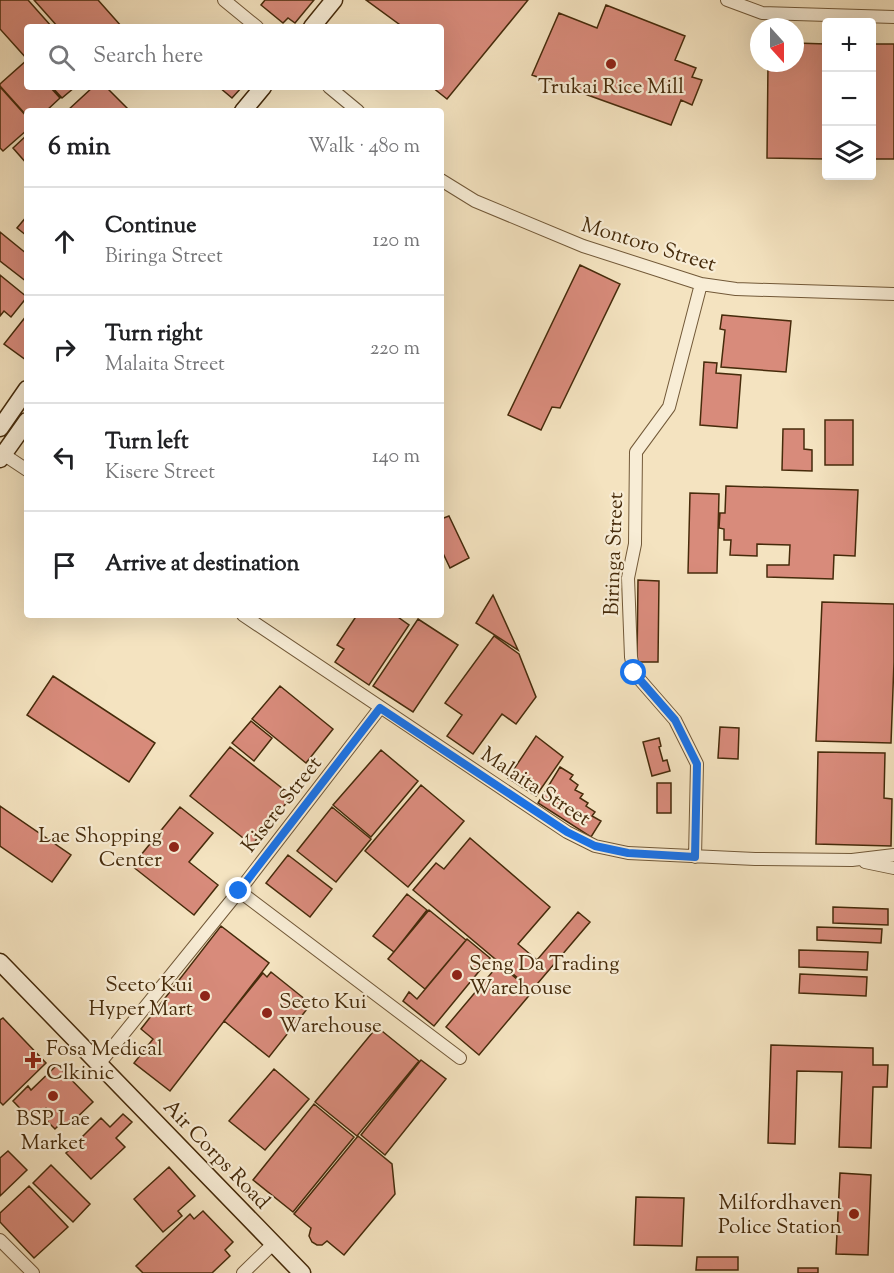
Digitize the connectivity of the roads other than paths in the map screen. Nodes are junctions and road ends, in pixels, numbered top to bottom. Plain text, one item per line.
1 (224, 0) edge
2 (334, 0) edge
3 (727, 0) edge
4 (894, 17) edge
5 (253, 24) edge
6 (314, 24) edge
7 (260, 90) edge
8 (333, 90) edge
9 (246, 108) edge
10 (354, 108) edge
11 (444, 182) edge
12 (700, 284) junction
13 (894, 294) edge
14 (24, 392) edge
15 (24, 425) edge
16 (0, 428) edge
17 (1, 455) edge
18 (24, 468) edge
19 (247, 618) edge
20 (380, 708) junction
21 (894, 855) edge
22 (695, 857) junction
23 (852, 860) junction
24 (894, 868) edge
25 (239, 891) junction
26 (0, 962) edge
27 (460, 1058) dead end
28 (99, 1064) junction
29 (0, 1239) edge
30 (273, 1244) junction
31 (33, 1273) edge
32 (243, 1273) edge
33 (302, 1273) edge

1 - 5 street
2 - 6 street
3 - 4 street
7 - 9 street
8 - 10 street
11 - 12 street, Montoro Street
12 - 13 street, Montoro Street
12 - 22 street, Biringa Street
14 - 16 street
15 - 17 street
17 - 18 street
19 - 20 street, Malaita Street
20 - 22 street, Malaita Street
20 - 25 street, Kisere Street
21 - 23 street, Malaita Street
22 - 23 street, Malaita Street
23 - 24 street, Malaita Street
25 - 27 street
25 - 28 street, Kisere Street
26 - 28 street, Air Corps Road
28 - 30 street, Air Corps Road
29 - 31 street
30 - 32 street
30 - 33 street, Air Corps Road

